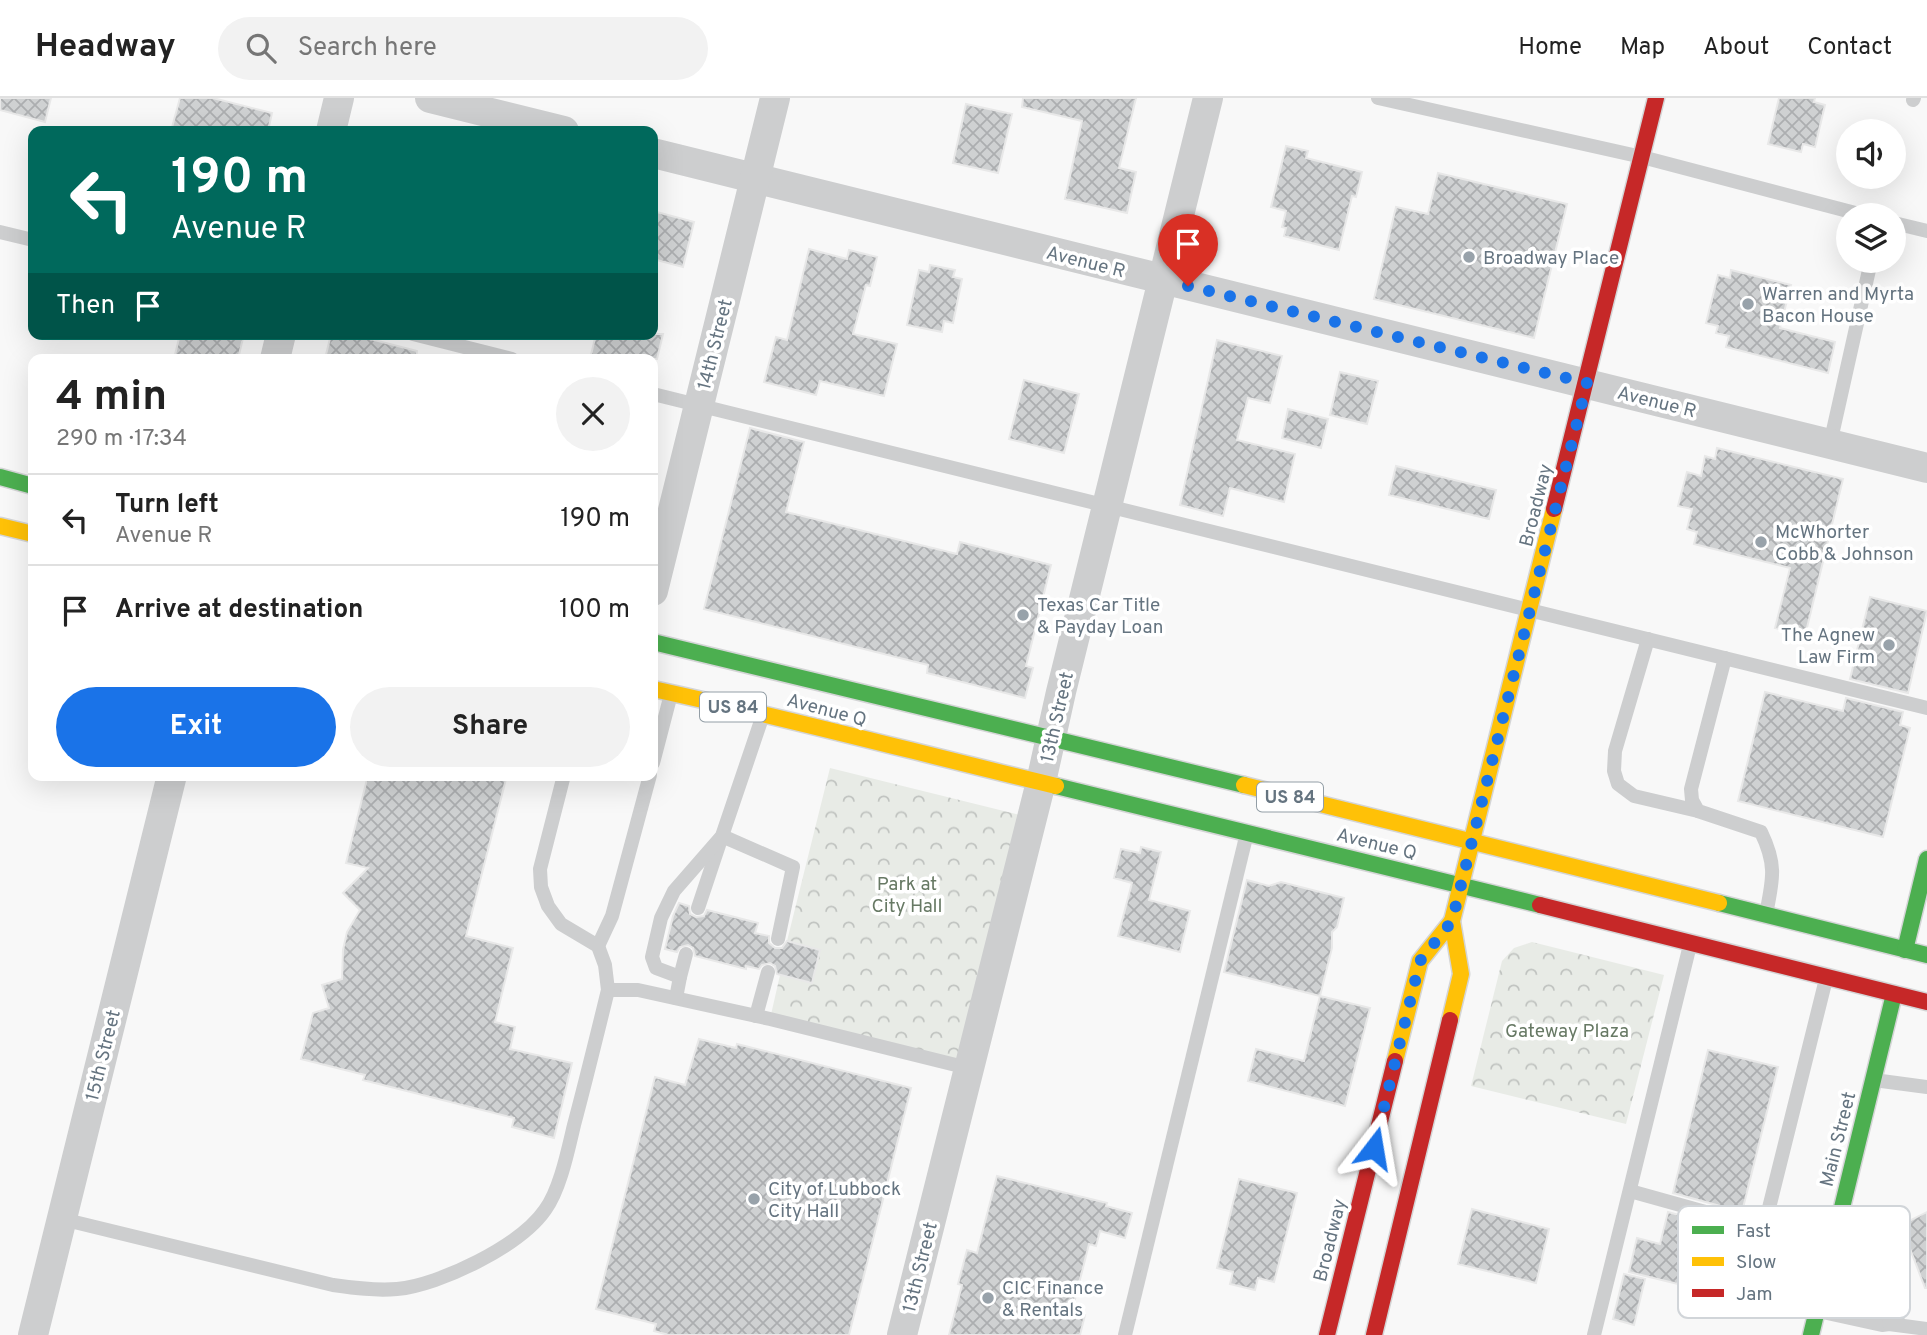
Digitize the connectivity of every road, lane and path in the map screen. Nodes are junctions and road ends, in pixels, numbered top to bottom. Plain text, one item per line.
1 (339, 98) edge
2 (430, 98) edge
3 (775, 98) edge
4 (1208, 98) edge
5 (1378, 98) edge
6 (1656, 98) edge
7 (332, 126) edge
8 (544, 126) edge
9 (658, 154) edge
10 (1642, 157) junction
11 (755, 179) junction
12 (1836, 208) edge
13 (1906, 226) edge
14 (0, 232) edge
15 (1927, 232) edge
16 (28, 239) edge
17 (1868, 273) edge
18 (1163, 280) junction
19 (437, 340) edge
20 (492, 354) edge
21 (1587, 383) junction
22 (658, 395) edge
23 (699, 405) junction
24 (1830, 444) junction
25 (1927, 468) edge
26 (0, 477) edge
27 (28, 485) edge
28 (1107, 506) junction
29 (0, 526) edge
30 (28, 533) edge
31 (658, 571) edge
32 (1530, 610) junction
33 (1648, 639) junction
34 (658, 643) edge
35 (1725, 659) junction
36 (658, 690) edge
37 (671, 694) junction
38 (1927, 708) edge
39 (763, 713) junction
40 (1051, 737) junction
41 (658, 744) edge
42 (171, 781) edge
43 (562, 781) edge
44 (648, 781) edge
45 (1041, 782) junction
46 (1698, 811) junction
47 (1248, 832) junction
48 (722, 836) junction
49 (1472, 842) junction
50 (1927, 859) edge
51 (1461, 885) junction
52 (698, 908) dead end
53 (1766, 915) junction
54 (1452, 921) junction
55 (778, 939) dead end
56 (1691, 942) junction
57 (598, 947) junction
58 (1905, 950) junction
59 (686, 954) dead end
60 (1927, 956) edge
61 (768, 972) dead end
62 (680, 977) junction
63 (1827, 978) junction
64 (608, 990) junction
65 (1894, 994) junction
66 (676, 999) junction
67 (1927, 1002) edge
68 (756, 1016) junction
69 (968, 1068) junction
70 (1873, 1080) junction
71 (1927, 1087) edge
72 (1630, 1191) junction
73 (1684, 1206) edge
74 (1770, 1206) edge
75 (1842, 1206) edge
76 (62, 1219) junction
77 (1815, 1318) edge
78 (1850, 1318) edge
79 (1896, 1318) edge
80 (1889, 1324) junction
81 (1927, 1329) edge
82 (33, 1335) edge
83 (902, 1335) edge
84 (1125, 1335) edge
85 (1327, 1335) edge
86 (1374, 1335) edge
87 (1594, 1335) edge
88 (1811, 1335) edge

1 - 7 street
2 - 8 street
3 - 11 street, 14th Street
4 - 18 street, 13th Street
5 - 10 lane
6 - 10 main road, Broadway
9 - 11 street, Avenue R
10 - 12 lane
10 - 21 main road, Broadway
11 - 18 street, Avenue R
11 - 23 street, 14th Street
13 - 15 lane
14 - 16 lane
17 - 24 lane
18 - 21 street, Avenue R
18 - 28 street, 13th Street
19 - 20 lane
21 - 24 street, Avenue R
21 - 32 main road, Broadway
22 - 23 lane
23 - 28 lane
23 - 31 street, 14th Street
24 - 25 street, Avenue R
26 - 27 main road
28 - 32 lane
28 - 40 street, 13th Street
29 - 30 main road
32 - 33 lane
32 - 49 main road, Broadway
33 - 35 lane
33 - 46 lane
34 - 40 main road, Avenue Q / US 84
35 - 38 lane
35 - 46 lane
36 - 37 main road, Avenue Q / US 84
37 - 39 main road, Avenue Q / US 84
37 - 41 lane
39 - 45 main road, Avenue Q / US 84
39 - 48 lane
40 - 45 street, 13th Street
40 - 49 main road, Avenue Q / US 84
42 - 76 street, 15th Street
43 - 57 lane
44 - 57 lane
45 - 47 main road, Avenue Q / US 84
45 - 69 street, 13th Street
46 - 53 lane
47 - 51 main road, Avenue Q / US 84
47 - 84 lane
48 - 52 lane
48 - 55 lane
48 - 62 lane
49 - 51 main road, Broadway
49 - 53 main road, Avenue Q / US 84
50 - 58 main road
51 - 54 main road, Broadway
51 - 56 main road, Avenue Q / US 84
53 - 58 main road, Avenue Q / US 84
54 - 85 main road, Broadway
54 - 86 main road, Broadway
56 - 63 main road, Avenue Q / US 84
56 - 72 lane
57 - 64 lane
58 - 60 main road, Avenue Q / US 84
59 - 62 lane
61 - 68 lane
62 - 66 lane
63 - 65 main road, Avenue Q / US 84
63 - 74 lane
64 - 66 lane
64 - 76 lane
65 - 67 main road, Avenue Q / US 84
65 - 70 main road, Main Street
66 - 68 lane
68 - 69 lane
69 - 83 street, 13th Street
70 - 71 lane
70 - 75 main road, Main Street
72 - 73 lane
72 - 87 lane
76 - 82 street, 15th Street
77 - 88 main road, Main Street
78 - 80 lane
79 - 80 lane
80 - 81 lane

